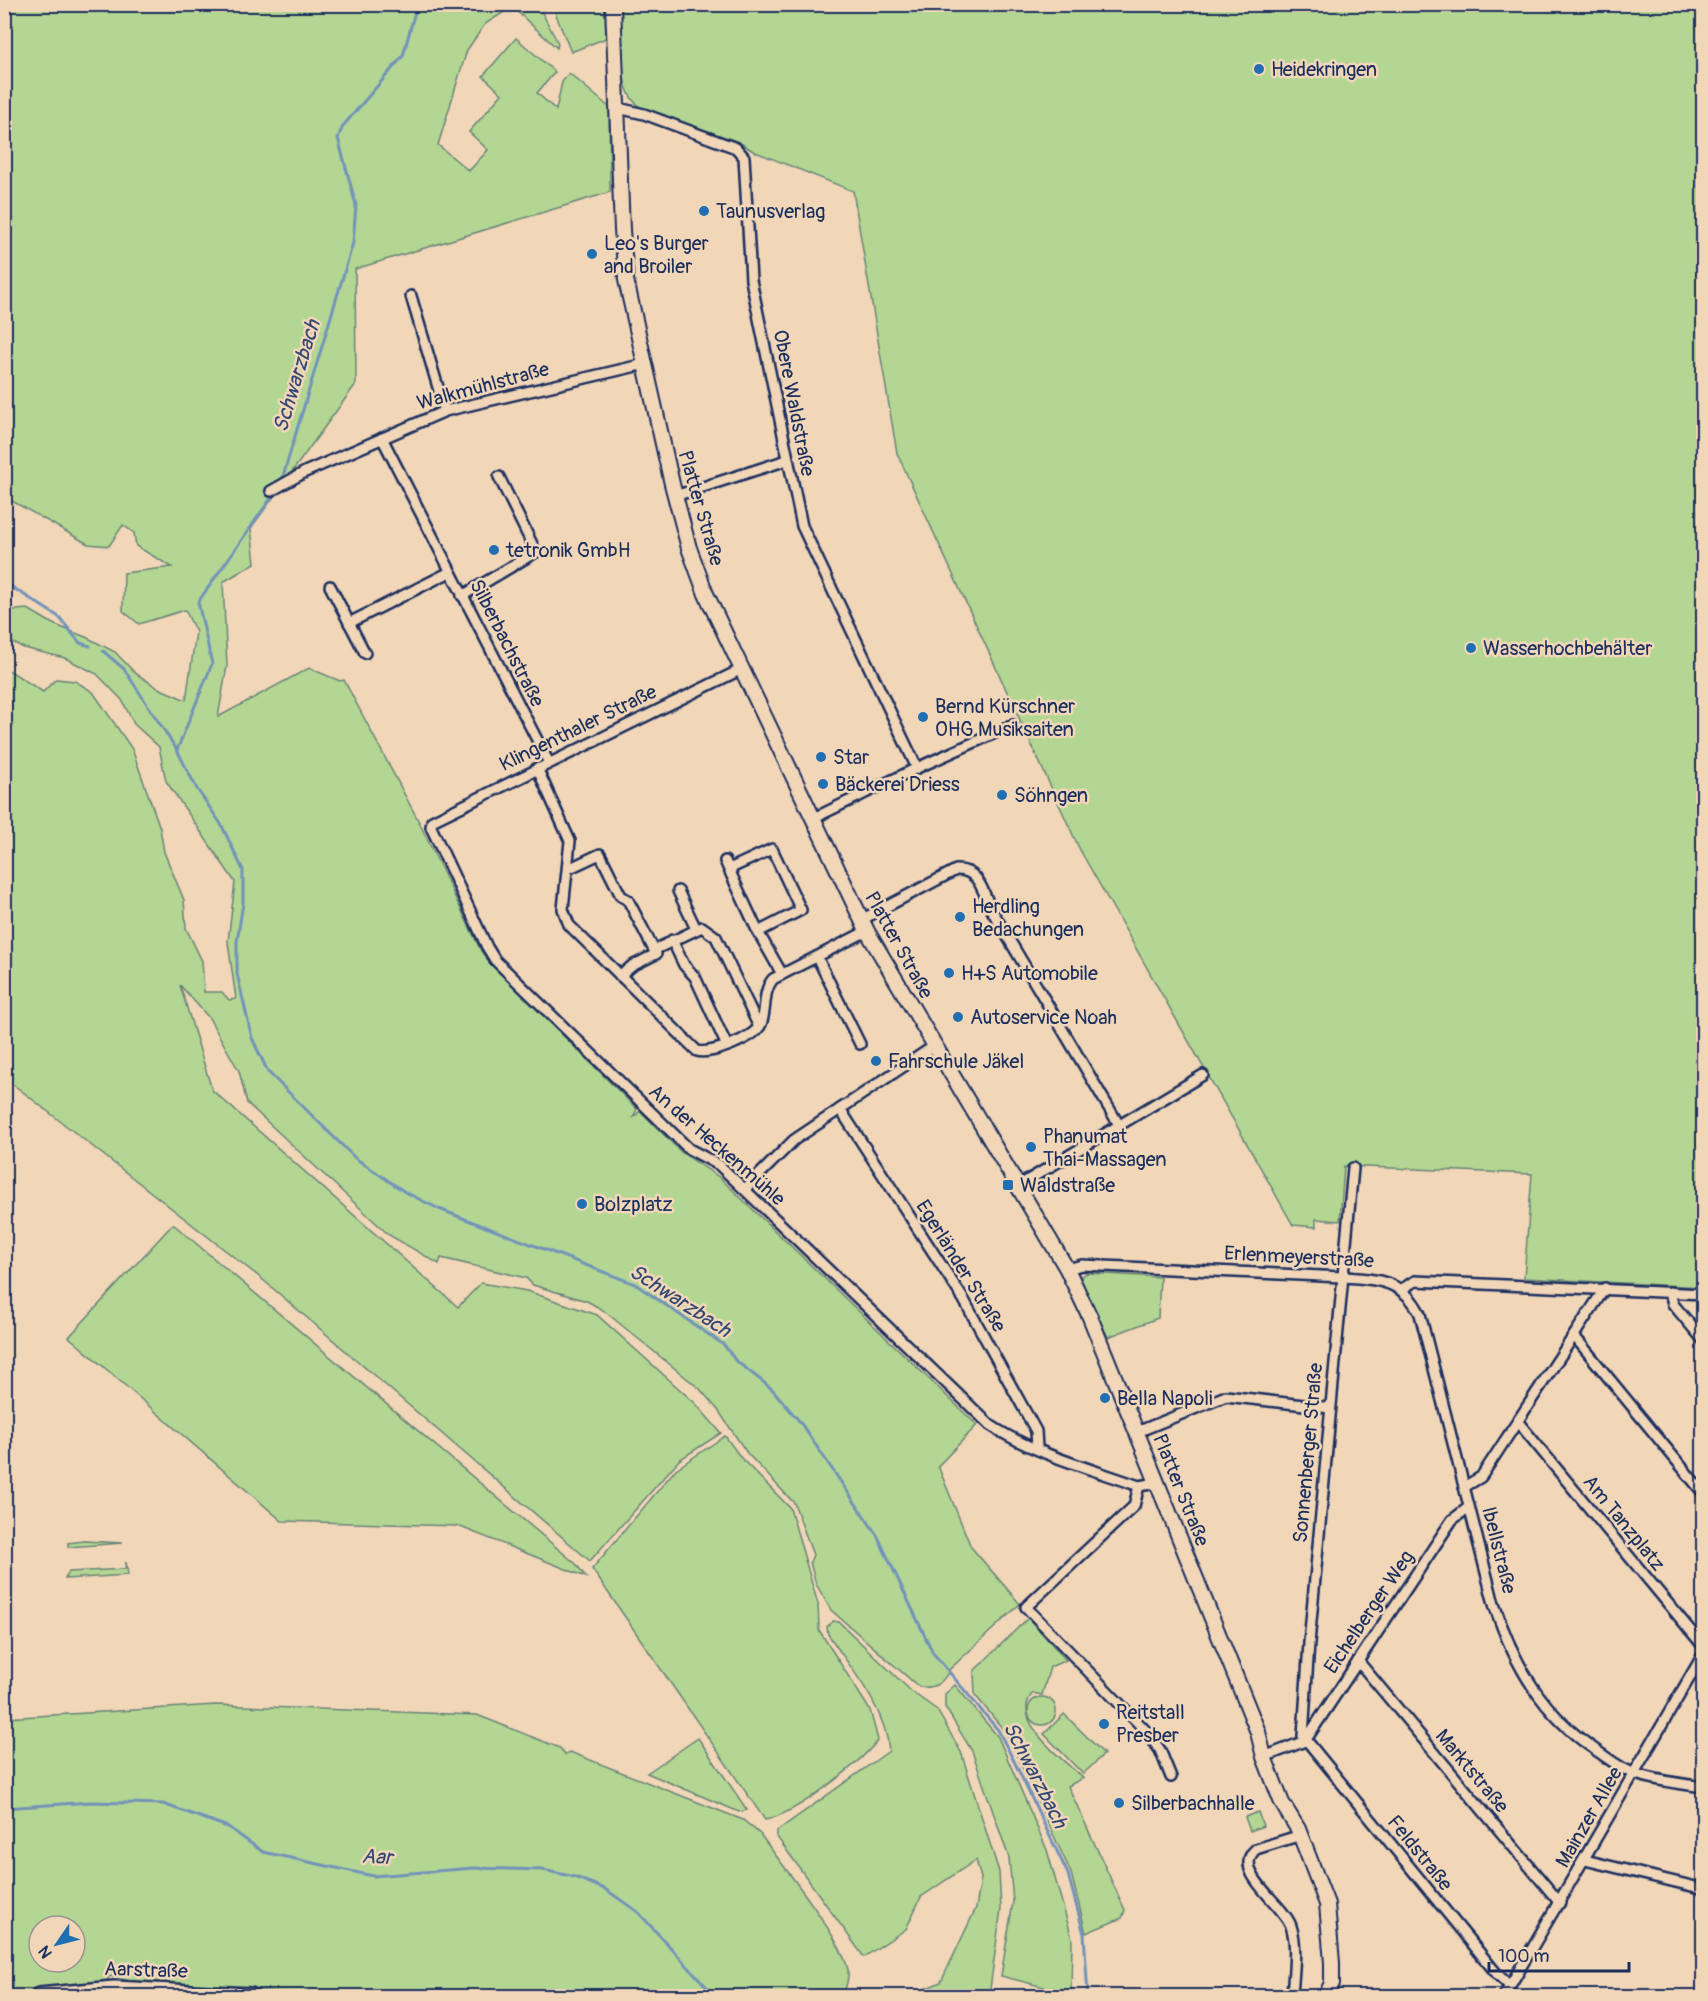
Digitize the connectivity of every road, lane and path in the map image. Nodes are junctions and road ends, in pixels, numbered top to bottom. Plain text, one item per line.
1 (613, 4) edge
2 (618, 108) junction
3 (411, 296) dead end
4 (645, 364) junction
5 (445, 411) junction
6 (382, 438) junction
7 (787, 460) junction
8 (499, 477) dead end
9 (271, 491) dead end
10 (675, 496) junction
11 (450, 572) junction
12 (330, 586) dead end
13 (462, 596) junction
14 (349, 623) junction
15 (365, 653) dead end
16 (742, 669) junction
17 (1013, 726) dead end
18 (549, 763) junction
19 (537, 768) junction
20 (917, 768) junction
21 (812, 819) junction
22 (432, 821) joint
23 (568, 869) junction
24 (678, 891) dead end
25 (864, 925) junction
26 (696, 929) junction
27 (758, 932) junction
28 (672, 940) junction
29 (654, 950) junction
30 (817, 957) junction
31 (782, 974) junction
32 (620, 976) junction
33 (759, 1027) junction
34 (860, 1044) dead end
35 (727, 1046) junction
36 (934, 1046) junction
37 (1203, 1075) dead end
38 (840, 1109) junction
39 (1119, 1125) junction
40 (1353, 1168) dead end
41 (1018, 1186) junction
42 (745, 1189) junction
43 (1067, 1269) junction
44 (1342, 1277) junction
45 (1605, 1288) junction
46 (1402, 1289) junction
47 (1670, 1292) junction
48 (1704, 1294) edge
49 (1575, 1337) junction
50 (1704, 1341) edge
51 (1330, 1407) junction
52 (1518, 1422) junction
53 (1137, 1432) junction
54 (1037, 1448) junction
55 (1157, 1483) junction
56 (1139, 1486) junction
57 (1464, 1487) junction
58 (1704, 1494) edge
59 (1469, 1508) junction
60 (1704, 1647) edge
61 (1704, 1653) edge
62 (1358, 1661) junction
63 (1305, 1741) junction
64 (1264, 1757) junction
65 (1635, 1774) junction
66 (1171, 1777) dead end
67 (1704, 1787) edge
68 (1301, 1835) junction
69 (1585, 1860) junction
70 (1704, 1889) edge
71 (1560, 1903) junction
72 (1510, 1986) junction
73 (39, 1996) edge
74 (251, 1996) edge
75 (1293, 1996) edge
76 (1326, 1996) edge
77 (1504, 1996) edge

1 - 2 main road, Platter Straße
2 - 4 main road, Platter Straße
2 - 7 street, Obere Waldstraße
3 - 5 street
4 - 5 street, Walkmühlstraße
4 - 10 main road, Platter Straße
5 - 6 street, Walkmühlstraße
6 - 9 street, Walkmühlstraße
6 - 11 street, Silberbachstraße
7 - 10 street
7 - 20 street, Obere Waldstraße
8 - 13 street
10 - 16 main road, Platter Straße
11 - 13 street, Silberbachstraße
11 - 14 street, Silberbachstraße
12 - 14 street
13 - 18 street, Silberbachstraße
14 - 15 street
16 - 18 street, Klingenthaler Straße
16 - 21 main road, Platter Straße
17 - 20 street
18 - 19 street, Klingenthaler Straße
19 - 22 street, Klingenthaler Straße
19 - 23 street
20 - 21 street
21 - 25 main road, Platter Straße
22 - 42 street, An der Heckenmühle
23 - 29 street
23 - 32 street
24 - 26 street
25 - 30 street
25 - 36 main road, Platter Straße
25 - 39 street
26 - 28 street
26 - 33 street
27 - 27 street
27 - 31 street
28 - 29 street
28 - 35 street
29 - 32 street
30 - 31 street
30 - 34 street
31 - 33 street
32 - 35 street
33 - 35 street
36 - 38 street
36 - 41 main road, Platter Straße
37 - 39 street
38 - 42 street
38 - 54 street, Egerländer Straße
39 - 41 street
40 - 44 street, Sonnenberger Straße
41 - 43 main road, Platter Straße
42 - 54 street, An der Heckenmühle
43 - 44 street, Erlenmeyerstraße
43 - 53 main road, Platter Straße
44 - 46 street, Erlenmeyerstraße
44 - 51 street, Sonnenberger Straße
45 - 46 street
45 - 47 street
45 - 49 street
46 - 57 street, Ibellstraße
47 - 48 street
47 - 50 street
49 - 52 street
49 - 58 street
51 - 53 street
51 - 63 street, Sonnenberger Straße
52 - 57 street
52 - 60 street, Am Tanzplatz
53 - 55 main road, Platter Straße
54 - 56 street, An der Heckenmühle
55 - 56 street
55 - 64 main road, Platter Straße
56 - 66 street
57 - 59 street, Ibellstraße
59 - 62 street, Eichelberger Weg
59 - 65 street, Ibellstraße
61 - 65 street, Mainzer Allee
62 - 63 street, Eichelberger Weg
62 - 71 street, Marktstraße
63 - 64 street
63 - 72 street, Feldstraße
64 - 68 main road, Platter Straße
65 - 67 street, Ibellstraße
65 - 69 street, Mainzer Allee
68 - 75 street
68 - 76 main road, Platter Straße
69 - 70 street
69 - 71 street, Mainzer Allee
71 - 72 street, Mainzer Allee
72 - 77 street, Mainzer Allee
73 - 74 main road, Aarstraße

